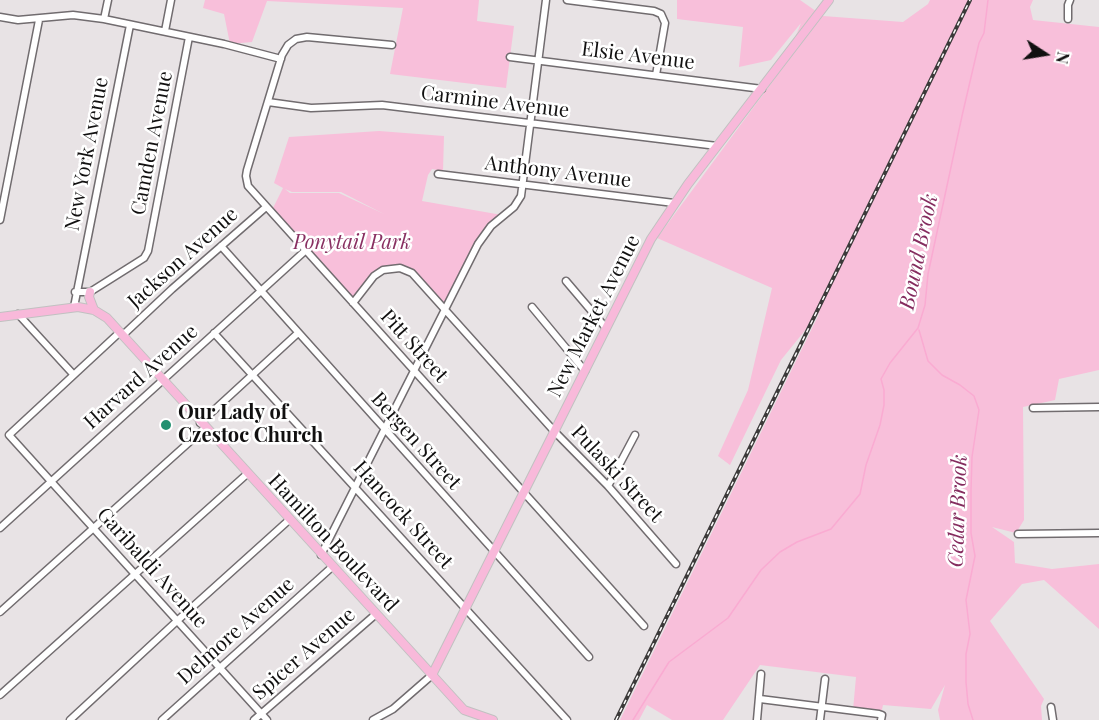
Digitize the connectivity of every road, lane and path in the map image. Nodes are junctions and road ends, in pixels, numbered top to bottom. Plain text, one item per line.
1 (108, 0) edge
2 (171, 0) edge
3 (546, 0) edge
4 (567, 0) edge
5 (829, 0) edge
6 (1070, 0) edge
7 (0, 17) edge
8 (104, 19) junction
9 (1068, 19) dead end
10 (39, 20) junction
11 (130, 24) junction
12 (165, 32) junction
13 (189, 37) junction
14 (392, 45) dead end
15 (510, 57) dead end
16 (281, 59) junction
17 (539, 60) junction
18 (656, 75) junction
19 (762, 89) junction
20 (268, 102) junction
21 (531, 123) junction
22 (717, 146) junction
23 (438, 174) dead end
24 (524, 184) junction
25 (3, 185) edge
26 (674, 203) junction
27 (266, 207) junction
28 (0, 219) edge
29 (220, 246) junction
30 (306, 250) junction
31 (566, 281) dead end
32 (261, 290) junction
33 (75, 292) junction
34 (90, 292) junction
35 (353, 303) junction
36 (74, 307) junction
37 (532, 307) dead end
38 (94, 310) junction
39 (445, 310) junction
40 (18, 314) junction
41 (0, 317) edge
42 (606, 328) junction
43 (214, 333) junction
44 (298, 333) junction
45 (122, 334) junction
46 (414, 371) junction
47 (585, 371) junction
48 (73, 374) junction
49 (253, 376) junction
50 (163, 380) junction
51 (1099, 407) edge
52 (1033, 408) dead end
53 (203, 426) junction
54 (384, 430) junction
55 (554, 431) junction
56 (635, 435) dead end
57 (18, 445) joint
58 (247, 474) junction
59 (52, 481) junction
60 (608, 486) junction
61 (355, 487) junction
62 (524, 492) junction
63 (289, 520) junction
64 (93, 527) junction
65 (0, 528) edge
66 (1099, 533) edge
67 (1018, 534) dead end
68 (494, 552) junction
69 (321, 555) junction
70 (676, 564) dead end
71 (332, 567) junction
72 (136, 575) junction
73 (465, 608) junction
74 (0, 612) edge
75 (376, 614) junction
76 (178, 620) junction
77 (644, 626) dead end
78 (589, 657) dead end
79 (219, 667) junction
80 (761, 674) dead end
81 (432, 675) junction
82 (825, 679) dead end
83 (0, 695) edge
84 (760, 699) junction
85 (822, 707) junction
86 (1051, 707) dead end
87 (261, 714) junction
88 (481, 718) edge
89 (70, 720) edge
90 (162, 720) edge
91 (254, 720) edge
92 (267, 720) edge
93 (374, 720) edge
94 (493, 720) edge
95 (567, 720) edge
96 (757, 720) edge
97 (820, 720) edge
98 (881, 720) edge
99 (1053, 720) edge

1 - 8 street
2 - 12 street
3 - 17 street
4 - 18 street
5 - 19 main road, New Market Avenue
6 - 9 street
7 - 10 street
8 - 10 street
8 - 11 street
10 - 25 street
11 - 12 street
11 - 33 street, New York Avenue
12 - 13 street
13 - 16 street
13 - 34 street, Camden Avenue
14 - 16 street
15 - 17 street, Elsie Avenue
16 - 20 street, Pitt Street
17 - 18 street, Elsie Avenue
17 - 21 street
18 - 19 street, Elsie Avenue
19 - 22 main road, New Market Avenue
20 - 21 street, Carmine Avenue
20 - 27 street, Pitt Street
21 - 22 street, Carmine Avenue
21 - 24 street
22 - 26 main road, New Market Avenue
23 - 24 street, Anthony Avenue
24 - 26 street, Anthony Avenue
24 - 39 street
25 - 28 street
26 - 42 main road, New Market Avenue
27 - 29 street, Jackson Avenue
27 - 30 street, Pitt Street
29 - 32 street, Bergen Street
29 - 45 street, Jackson Avenue
30 - 32 street, Harvard Avenue
30 - 35 street, Pitt Street
31 - 42 street
32 - 43 street, Harvard Avenue
32 - 44 street, Bergen Street
33 - 34 street
33 - 36 street, New York Avenue
34 - 38 main road
35 - 39 street, Pulaski Street
35 - 46 street, Pitt Street
36 - 38 main road
36 - 40 main road
37 - 47 street
38 - 45 main road, Hamilton Boulevard
39 - 46 street
39 - 55 street, Pulaski Street
40 - 41 main road
40 - 48 street
42 - 47 main road, New Market Avenue
43 - 49 street, Hancock Street
43 - 50 street, Harvard Avenue
44 - 49 street
44 - 54 street, Bergen Street
45 - 48 street, Jackson Avenue
45 - 50 main road, Hamilton Boulevard
46 - 54 street
46 - 62 street, Pitt Street
47 - 55 main road, New Market Avenue
48 - 57 street, Jackson Avenue
49 - 53 street
49 - 61 street, Hancock Street
50 - 53 main road, Hamilton Boulevard
50 - 59 street, Harvard Avenue
51 - 52 street
53 - 58 main road, Hamilton Boulevard
53 - 64 street
54 - 61 street
54 - 68 street, Bergen Street
55 - 60 street, Pulaski Street
55 - 62 main road, New Market Avenue
56 - 60 street
57 - 59 street, Garibaldi Avenue
58 - 63 main road, Hamilton Boulevard
58 - 72 street
59 - 64 street, Garibaldi Avenue
59 - 65 street, Harvard Avenue
60 - 70 street, Pulaski Street
61 - 69 street
61 - 73 street, Hancock Street
62 - 68 main road, New Market Avenue
62 - 77 street, Pitt Street
63 - 69 main road, Hamilton Boulevard
63 - 76 street
64 - 72 street, Garibaldi Avenue
64 - 74 street
66 - 67 street
68 - 73 main road, New Market Avenue
68 - 78 street, Bergen Street
69 - 71 main road, Hamilton Boulevard
71 - 75 main road, Hamilton Boulevard
71 - 79 street, Delmore Avenue
72 - 76 street, Garibaldi Avenue
72 - 83 street
73 - 81 main road, New Market Avenue
73 - 95 street, Hancock Street
75 - 81 main road, Hamilton Boulevard
75 - 87 street, Spicer Avenue
76 - 79 street, Garibaldi Avenue
76 - 89 street
79 - 87 street, Garibaldi Avenue
79 - 90 street, Delmore Avenue
80 - 84 street
81 - 88 main road, Hamilton Boulevard
81 - 93 street
82 - 85 street
84 - 85 street
84 - 96 street
85 - 97 street
85 - 98 street
86 - 99 street
87 - 91 street, Spicer Avenue
87 - 92 street, Garibaldi Avenue
88 - 94 main road

